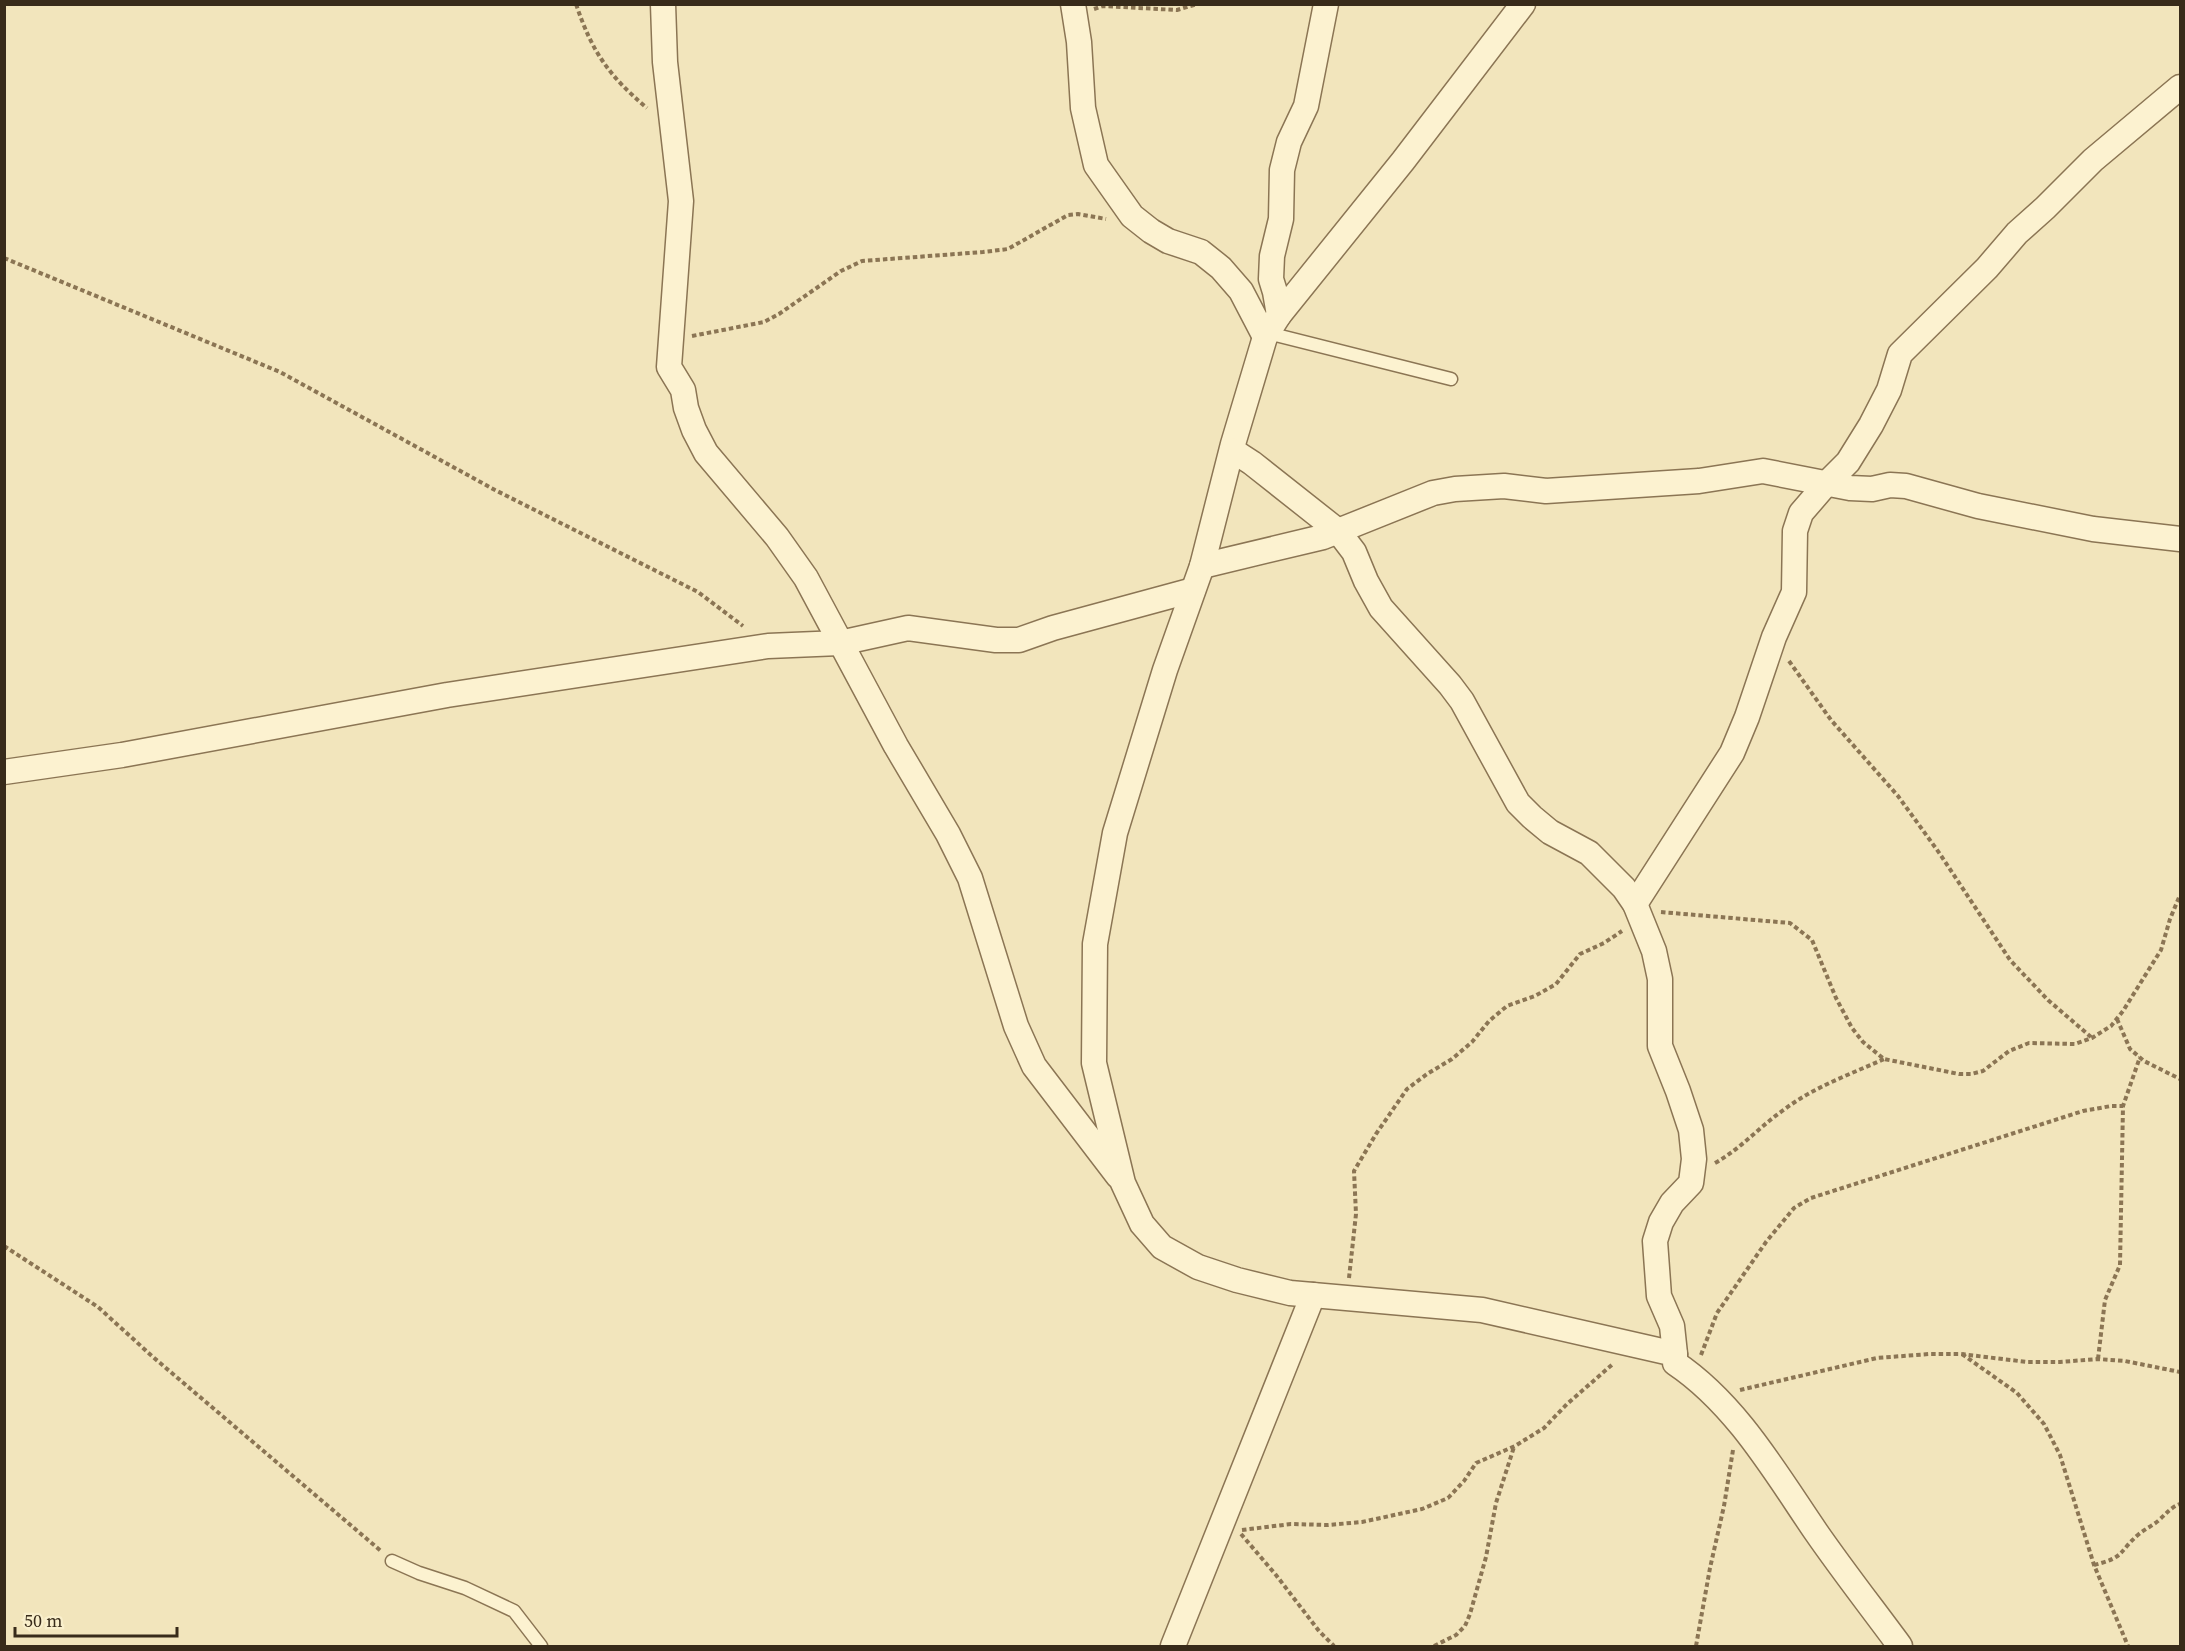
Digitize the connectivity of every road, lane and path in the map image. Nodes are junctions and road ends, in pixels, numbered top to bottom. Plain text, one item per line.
1 (576, 4) edge
2 (663, 4) edge
3 (1197, 4) edge
4 (1326, 4) edge
5 (1523, 4) edge
6 (1074, 12) edge
7 (2181, 87) edge
8 (673, 130) junction
9 (1132, 216) junction
10 (4, 258) edge
11 (1271, 329) junction
12 (671, 340) junction
13 (1451, 379) dead end
14 (1232, 450) junction
15 (1826, 484) junction
16 (1338, 531) junction
17 (2181, 539) edge
18 (1202, 566) junction
19 (1193, 590) junction
20 (1774, 636) junction
21 (840, 643) junction
22 (768, 646) junction
23 (4, 772) edge
24 (2181, 895) edge
25 (1637, 908) junction
26 (2117, 1019) junction
27 (2092, 1038) junction
28 (2140, 1057) junction
29 (1884, 1059) junction
30 (2181, 1080) edge
31 (2123, 1106) junction
32 (1123, 1183) junction
33 (1691, 1183) junction
34 (4, 1246) edge
35 (1313, 1295) junction
36 (1345, 1298) junction
37 (1635, 1346) junction
38 (1675, 1354) junction
39 (1961, 1354) junction
40 (2098, 1359) junction
41 (2181, 1372) edge
42 (1693, 1375) junction
43 (1716, 1397) junction
44 (1734, 1418) junction
45 (1515, 1446) junction
46 (2181, 1504) edge
47 (392, 1561) joint
48 (2094, 1565) junction
49 (541, 1647) edge
50 (1173, 1647) edge
51 (1334, 1647) edge
52 (1434, 1647) edge
53 (1696, 1647) edge
54 (1900, 1647) edge
55 (2128, 1647) edge

1 - 8 path
2 - 8 street
3 - 6 path
4 - 11 street
5 - 11 street
6 - 9 street
7 - 15 street
8 - 12 street
9 - 11 street
9 - 12 path
10 - 22 path
11 - 13 lane
11 - 14 street
12 - 21 street
14 - 16 street
14 - 18 street
15 - 16 street
15 - 17 street
15 - 20 street
16 - 18 street
16 - 25 street
18 - 19 street
19 - 21 street
19 - 32 street
20 - 25 street
20 - 27 path
21 - 22 street
21 - 32 street
22 - 23 street
24 - 26 path
25 - 29 path
25 - 33 street
25 - 36 path
26 - 27 path
26 - 28 path
27 - 29 path
28 - 30 path
28 - 31 path
29 - 33 path
31 - 40 path
31 - 42 path
32 - 35 street
33 - 38 street
34 - 47 path
35 - 36 street
35 - 50 street
36 - 37 street
37 - 38 street
37 - 45 path
38 - 42 street
39 - 40 path
39 - 43 path
39 - 48 path
40 - 41 path
42 - 43 street
43 - 44 street
44 - 53 path
44 - 54 street
45 - 51 path
45 - 52 path
46 - 48 path
47 - 49 lane
48 - 55 path

